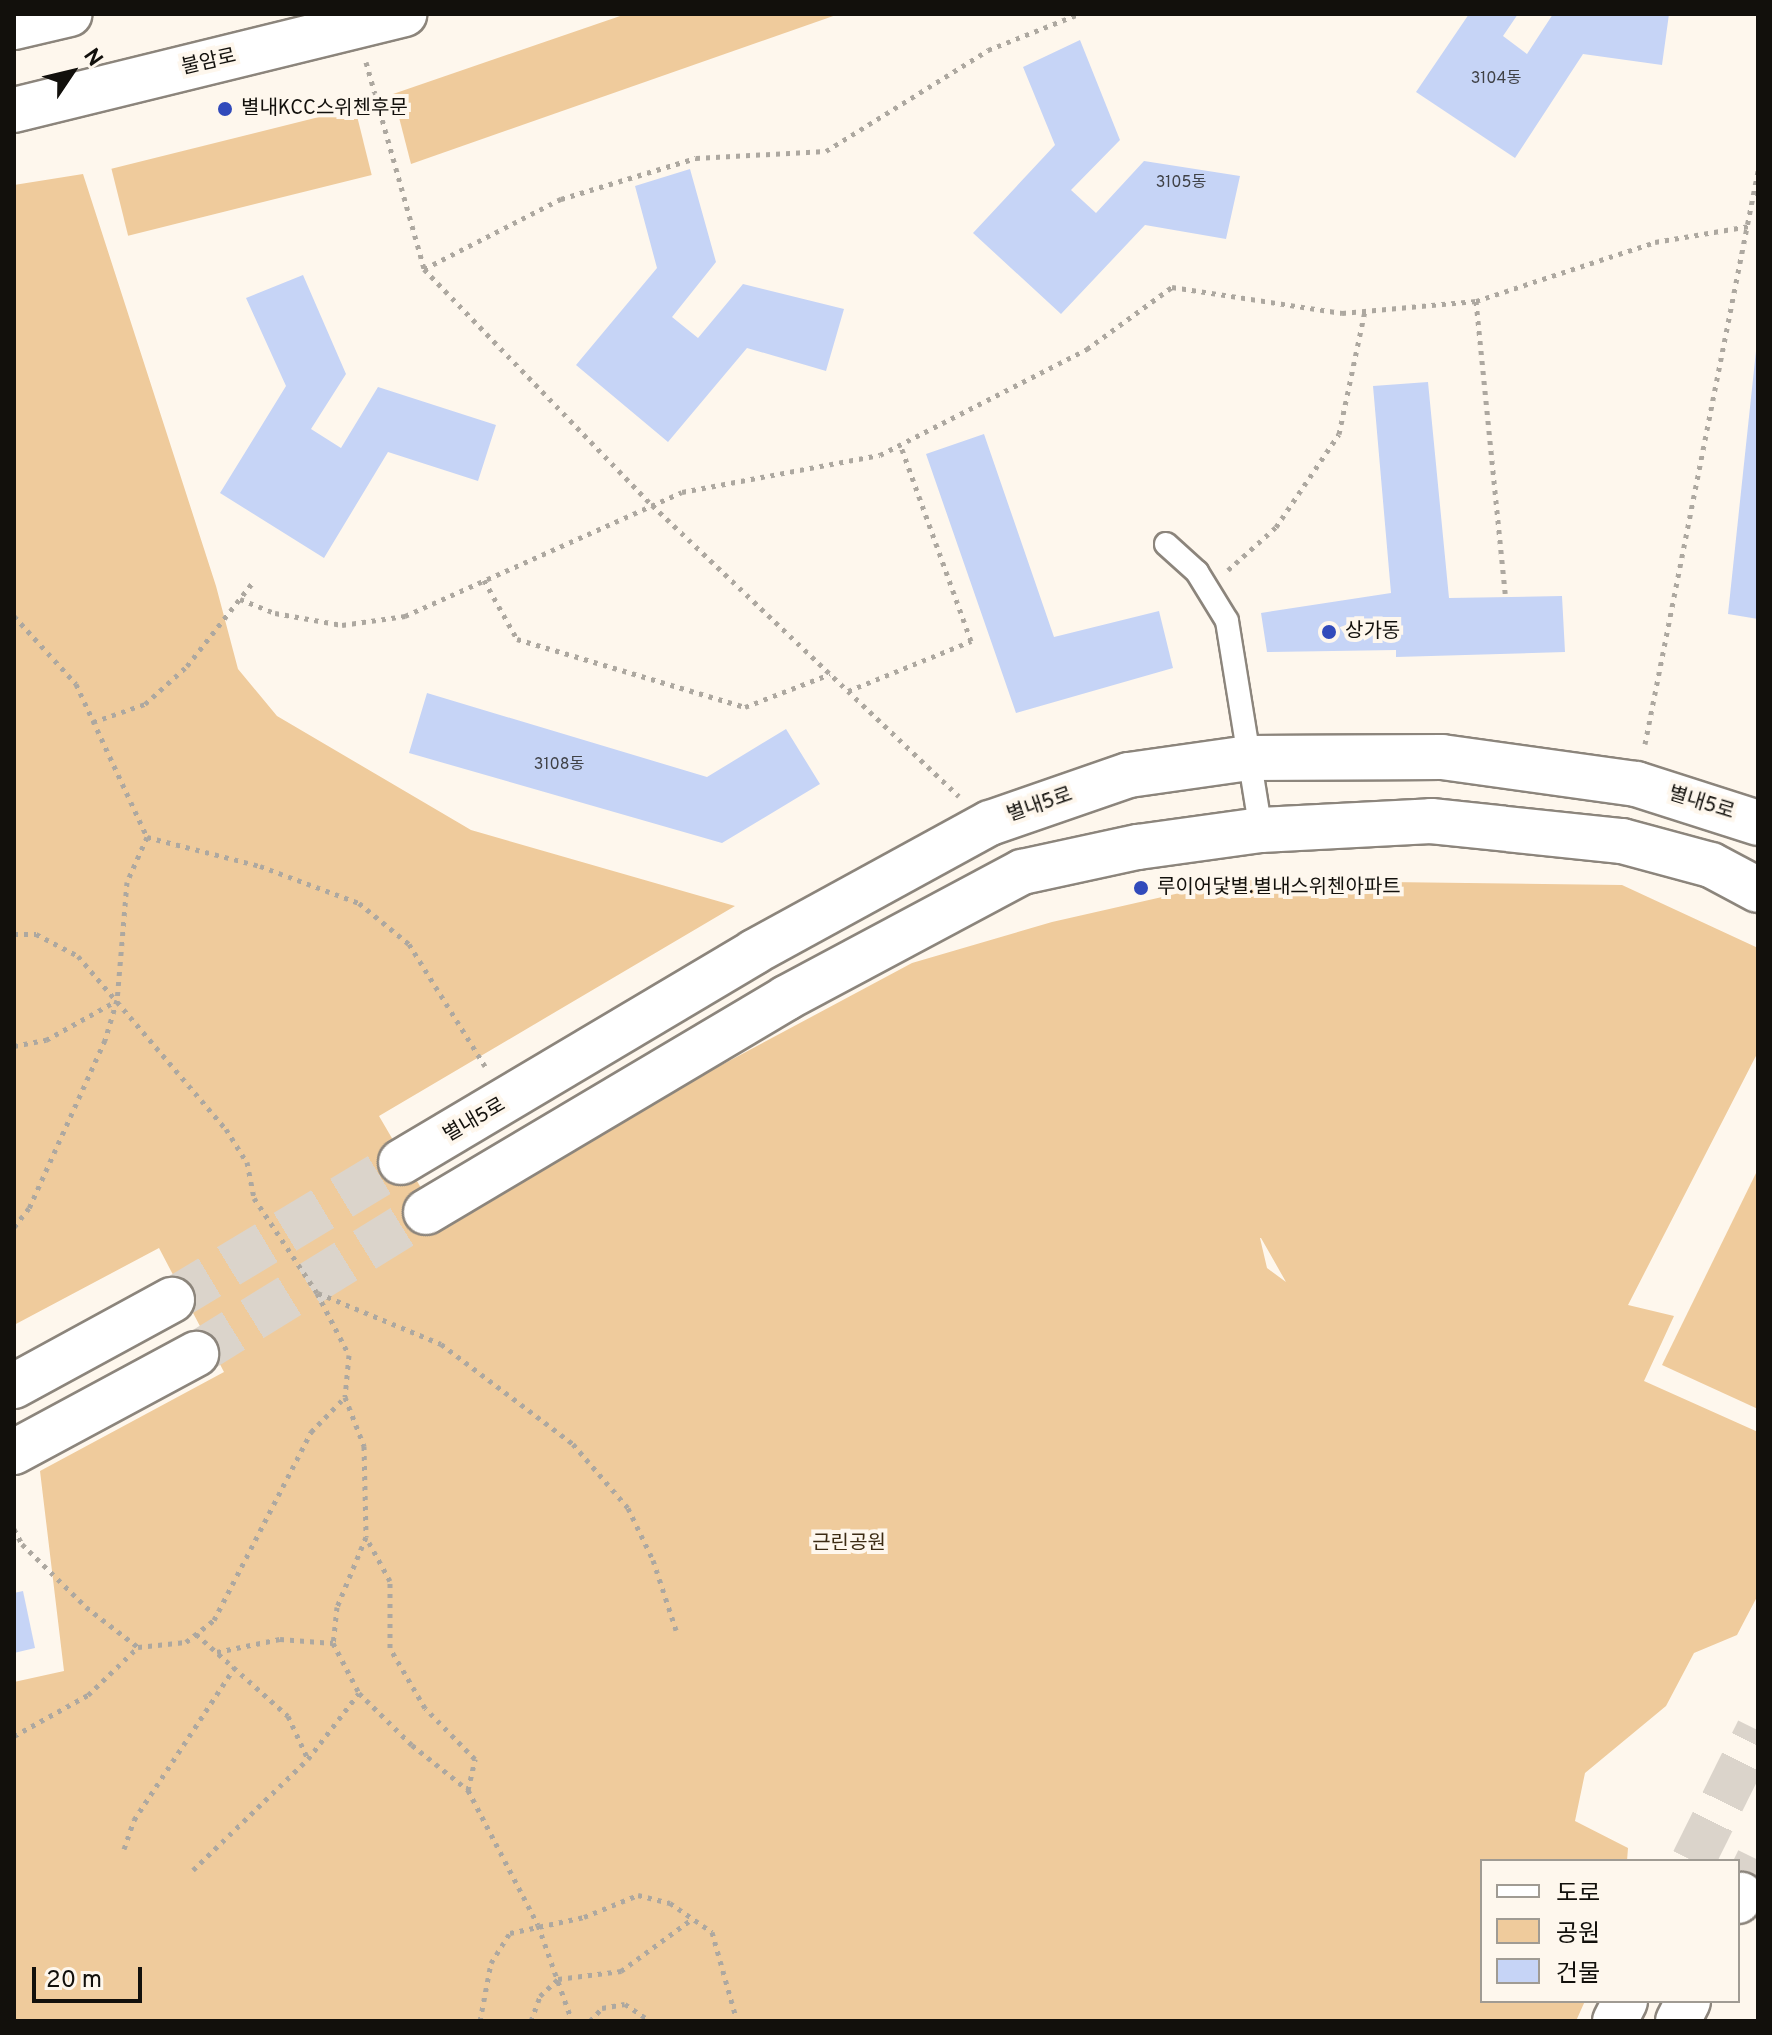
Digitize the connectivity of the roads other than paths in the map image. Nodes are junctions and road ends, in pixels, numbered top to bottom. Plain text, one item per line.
1 (70, 14) edge
2 (404, 14) edge
3 (14, 27) edge
4 (14, 110) edge
5 (1166, 544) dead end
6 (1249, 758) junction
7 (1758, 823) edge
8 (1261, 830) junction
9 (1758, 890) edge
10 (401, 1162) tunnel mouth
11 (426, 1212) tunnel mouth
12 (172, 1300) tunnel mouth
13 (196, 1354) tunnel mouth
14 (14, 1386) edge
15 (14, 1452) edge
16 (1624, 2003) edge
17 (1687, 2003) edge
18 (1615, 2021) edge
19 (1678, 2021) edge

1 - 3 main road
2 - 4 main road, 불암로
5 - 6 lane
6 - 7 main road, 별내5로
6 - 8 lane
6 - 10 main road, 별내5로
8 - 9 main road
8 - 11 main road
12 - 14 main road
13 - 15 main road
16 - 18 main road
17 - 19 main road

